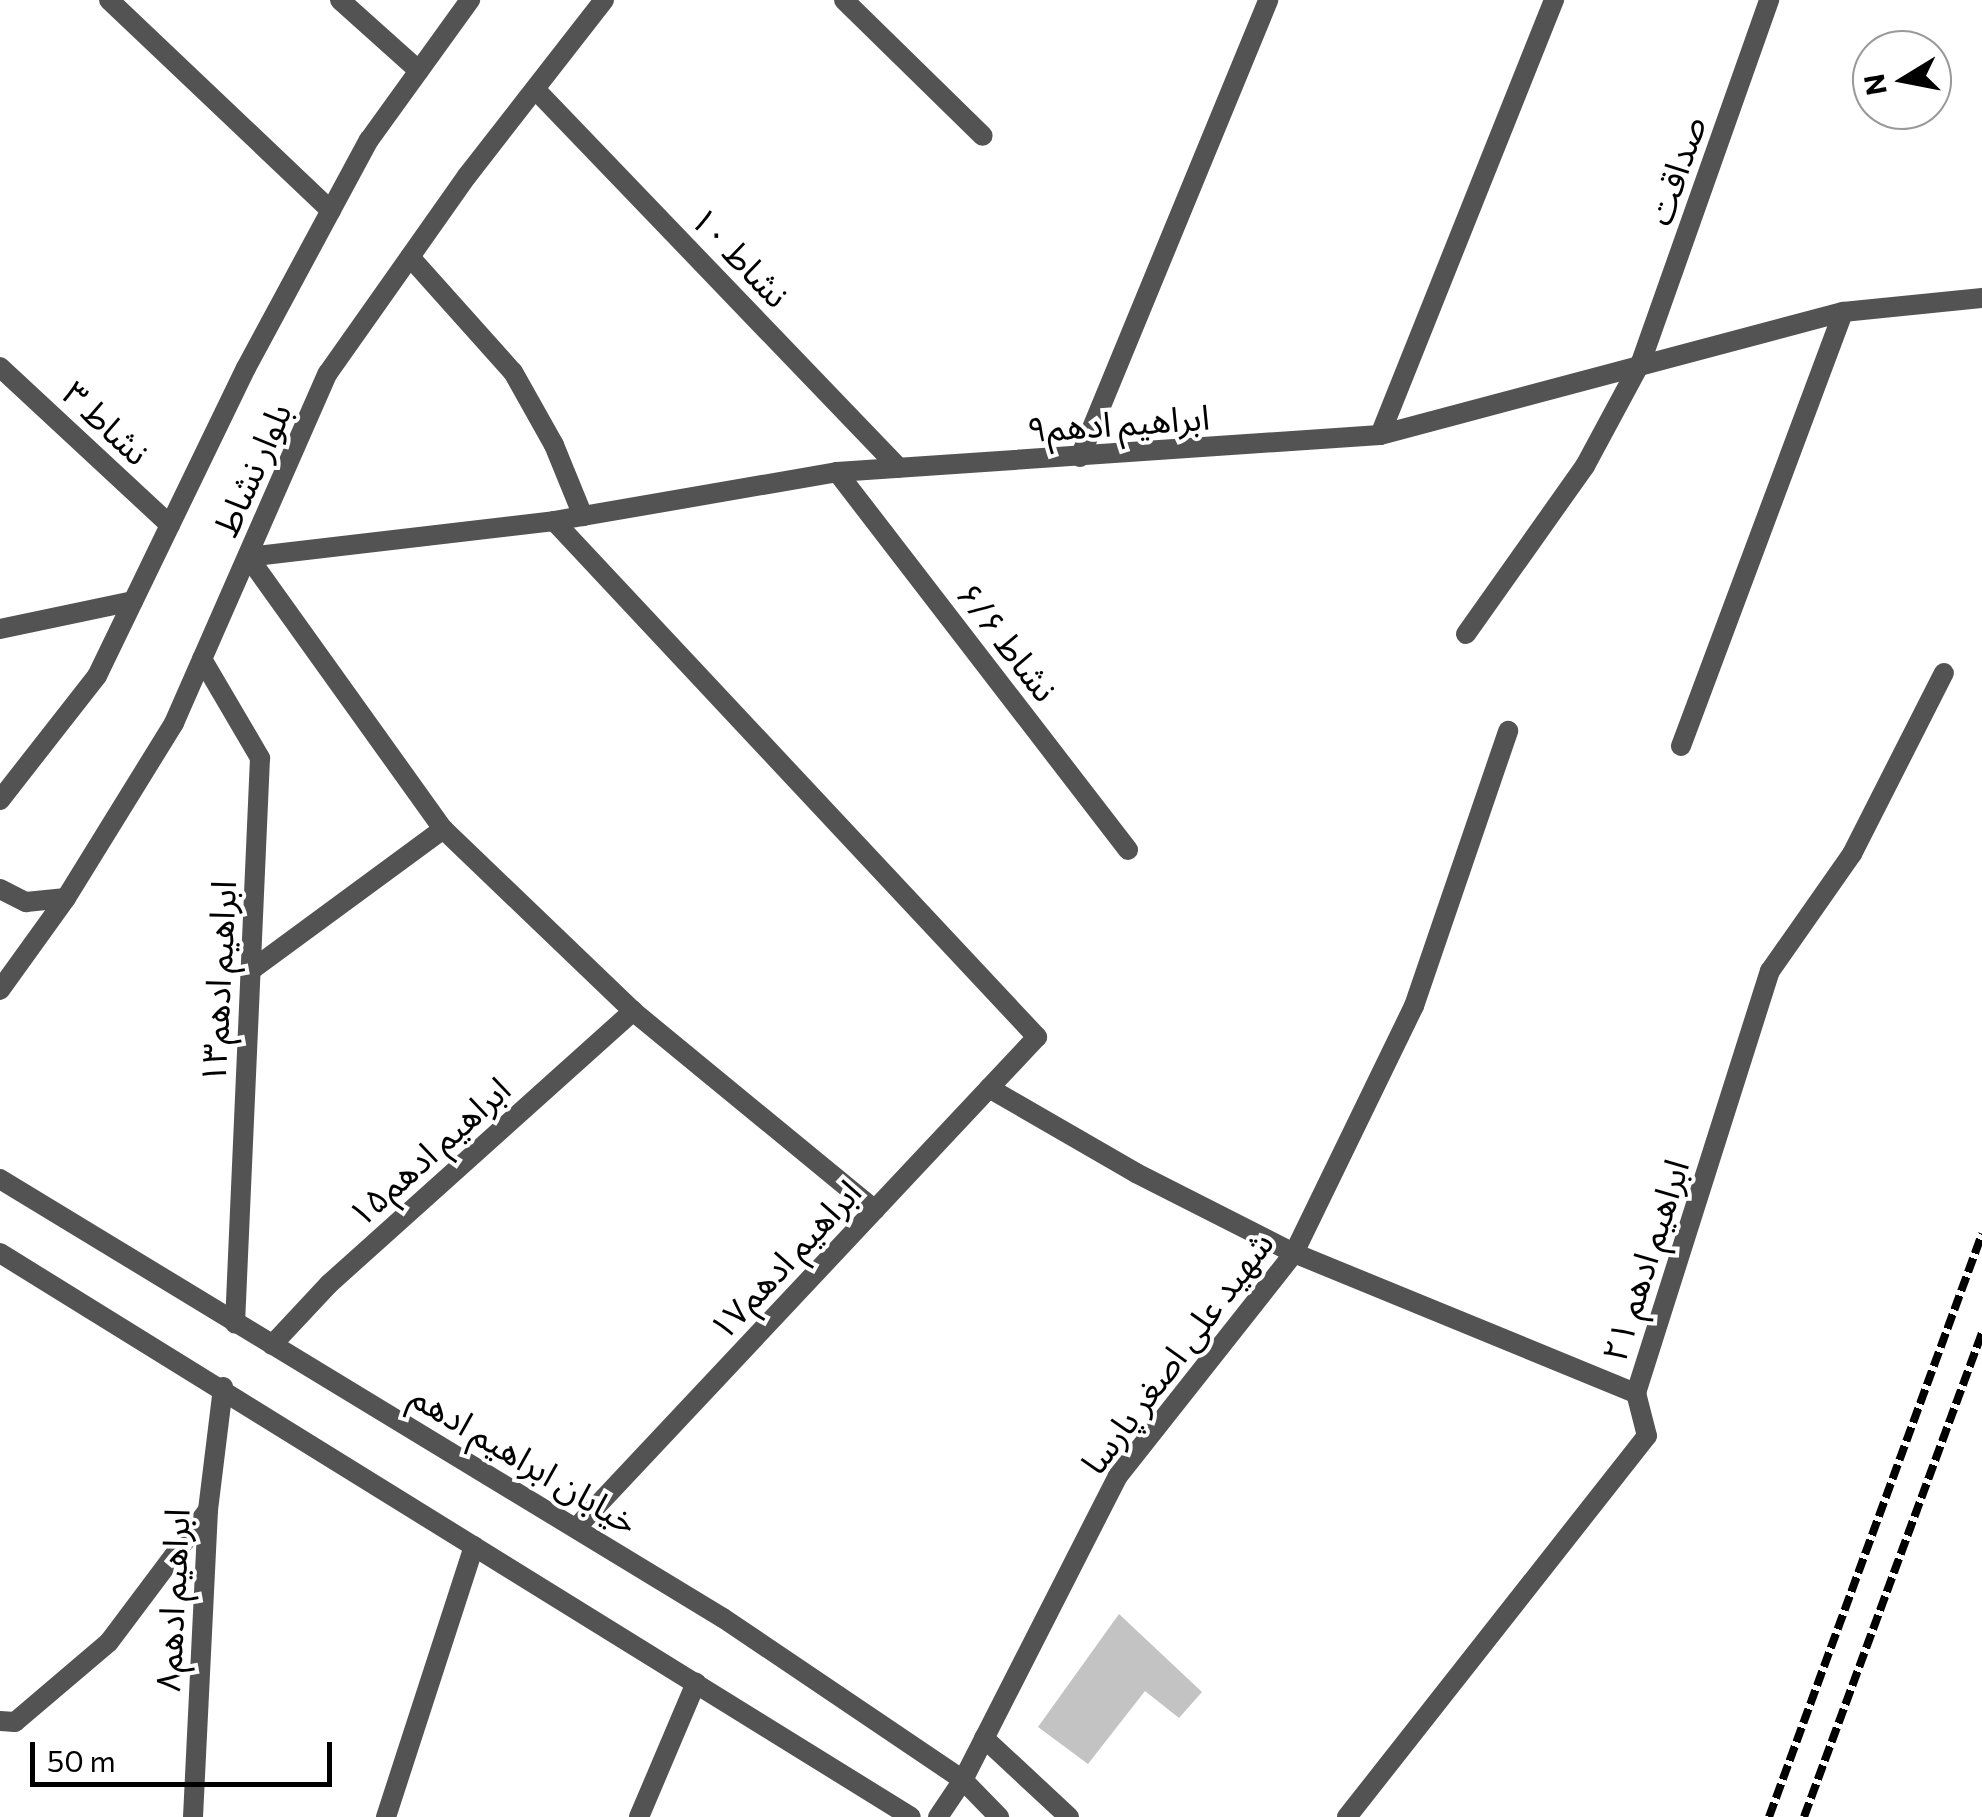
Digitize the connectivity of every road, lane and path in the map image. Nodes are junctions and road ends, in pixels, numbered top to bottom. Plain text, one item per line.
1 (108, 0) edge
2 (340, 0) edge
3 (470, 0) edge
4 (604, 0) edge
5 (844, 0) edge
6 (1268, 0) edge
7 (1554, 0) edge
8 (1769, 0) edge
9 (419, 71) junction
10 (535, 88) junction
11 (982, 136) dead end
12 (330, 211) junction
13 (410, 257) junction
14 (1982, 298) edge
15 (1843, 312) junction
16 (1642, 362) junction
17 (0, 367) edge
18 (1380, 435) junction
19 (1080, 457) junction
20 (899, 468) junction
21 (836, 472) junction
22 (584, 516) junction
23 (554, 522) junction
24 (170, 525) junction
25 (248, 557) junction
26 (133, 601) junction
27 (0, 629) edge
28 (1466, 634) dead end
29 (202, 660) junction
30 (1944, 673) dead end
31 (1508, 731) dead end
32 (1681, 746) dead end
33 (0, 800) edge
34 (443, 828) junction
35 (1128, 850) dead end
36 (0, 889) edge
37 (66, 898) junction
38 (250, 970) junction
39 (0, 990) edge
40 (633, 1011) junction
41 (990, 1088) junction
42 (0, 1179) edge
43 (875, 1210) junction
44 (0, 1253) edge
45 (1294, 1254) junction
46 (235, 1323) junction
47 (272, 1344) junction
48 (223, 1387) junction
49 (1636, 1393) junction
50 (208, 1510) junction
51 (578, 1526) junction
52 (474, 1546) junction
53 (696, 1683) junction
54 (0, 1721) edge
55 (984, 1738) junction
56 (963, 1780) junction
57 (193, 1817) edge
58 (386, 1817) edge
59 (639, 1817) edge
60 (912, 1817) edge
61 (938, 1817) edge
62 (999, 1817) edge
63 (1069, 1817) edge
64 (1347, 1817) edge

1 - 12 street
2 - 9 street
3 - 9 street, بلوار نشاط
4 - 10 street, بلوار نشاط
5 - 11 street
6 - 19 street
7 - 18 street
8 - 16 street, صداقت
9 - 12 street, بلوار نشاط
10 - 13 street, بلوار نشاط
10 - 20 street, نشاط ۱۰
12 - 24 street, بلوار نشاط
13 - 22 street
13 - 25 street, بلوار نشاط
14 - 15 street, ابراهیم ادهم۹
15 - 16 street, ابراهیم ادهم۹
15 - 32 street
16 - 18 street, ابراهیم ادهم۹
16 - 28 street, صداقت
17 - 24 street, نشاط ۳
18 - 19 street, ابراهیم ادهم۹
19 - 20 street, ابراهیم ادهم۹
20 - 21 street, ابراهیم ادهم۹
21 - 22 street, ابراهیم ادهم۹
21 - 35 street, نشاط ۶/۶
22 - 23 street, ابراهیم ادهم۹
23 - 25 street, ابراهیم ادهم۹
23 - 41 street, ابراهیم ادهم۱۷
24 - 26 street, بلوار نشاط
25 - 29 street, بلوار نشاط
25 - 34 street
26 - 27 street
26 - 33 street, بلوار نشاط
29 - 37 street, بلوار نشاط
29 - 38 street, ابراهیم ادهم۱۳
30 - 49 street, ابراهیم ادهم ۲۱
31 - 45 street, شهید علی اصغر پارسا
34 - 38 street
34 - 40 street
36 - 37 street
37 - 39 street, بلوار نشاط
38 - 46 street, ابراهیم ادهم۱۳
40 - 43 street
40 - 47 street, ابراهیم ادهم۱۵
41 - 43 street, ابراهیم ادهم۱۷
41 - 45 street
42 - 46 street, خیابان ابراهیم ادهم
43 - 51 street, ابراهیم ادهم۱۷
44 - 48 street
45 - 49 street
45 - 55 street, شهید علی اصغر پارسا
46 - 47 street, خیابان ابراهیم ادهم
47 - 51 street, خیابان ابراهیم ادهم
48 - 50 street, ابراهیم ادهم۸
48 - 52 street
49 - 64 street, ابراهیم ادهم ۲۱
50 - 54 street
50 - 57 street, ابراهیم ادهم۸
51 - 56 street, خیابان ابراهیم ادهم
52 - 53 street
52 - 58 street
53 - 59 street
53 - 60 street
55 - 56 street, شهید علی اصغر پارسا
55 - 63 street
56 - 61 street, شهید علی اصغر پارسا
56 - 62 street, خیابان ابراهیم ادهم

